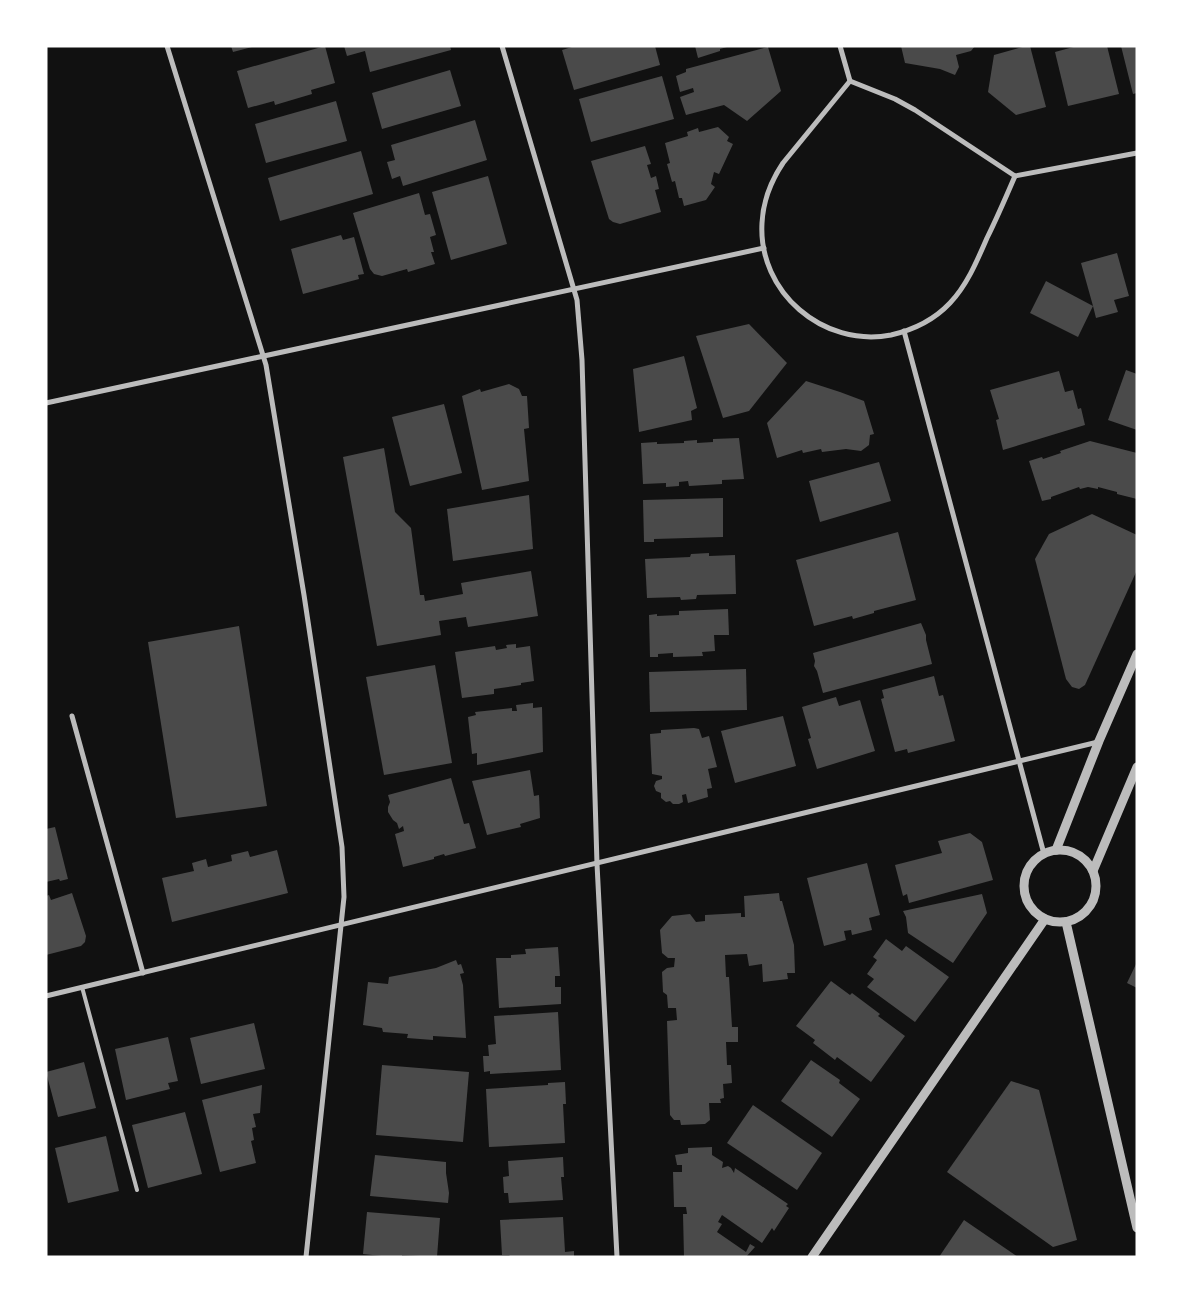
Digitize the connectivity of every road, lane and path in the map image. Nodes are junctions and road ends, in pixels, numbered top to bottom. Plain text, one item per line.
1 (167, 46) edge
2 (502, 46) edge
3 (840, 46) edge
4 (850, 81) junction
5 (1137, 153) edge
6 (1016, 176) junction
7 (764, 248) junction
8 (574, 289) junction
9 (904, 331) junction
10 (263, 356) junction
11 (46, 403) edge
12 (1137, 654) edge
13 (72, 716) dead end
14 (1099, 742) junction
15 (1018, 762) junction
16 (1137, 767) edge
17 (1056, 850) junction
18 (1044, 854) junction
19 (597, 864) junction
20 (1093, 871) junction
21 (1045, 919) junction
22 (1066, 922) junction
23 (340, 926) junction
24 (143, 973) junction
25 (82, 987) junction
26 (46, 996) edge
27 (137, 1190) dead end
28 (1137, 1228) edge
29 (306, 1257) edge
30 (617, 1257) edge
31 (812, 1257) edge

1 - 10 street
2 - 8 street
3 - 4 street
4 - 6 street
4 - 7 street
5 - 6 street
6 - 9 street
7 - 8 street
7 - 9 street
8 - 10 street
8 - 19 street
9 - 15 street
10 - 11 street
10 - 23 street
12 - 14 street
13 - 24 street
14 - 15 street
14 - 17 street
15 - 18 street
15 - 19 street
16 - 20 street
17 - 18 street
17 - 20 street
18 - 21 street
19 - 23 street
19 - 30 street
20 - 22 street
21 - 22 street
21 - 31 street
22 - 28 street
23 - 24 street
23 - 29 street
24 - 25 street
25 - 26 street
25 - 27 lane

